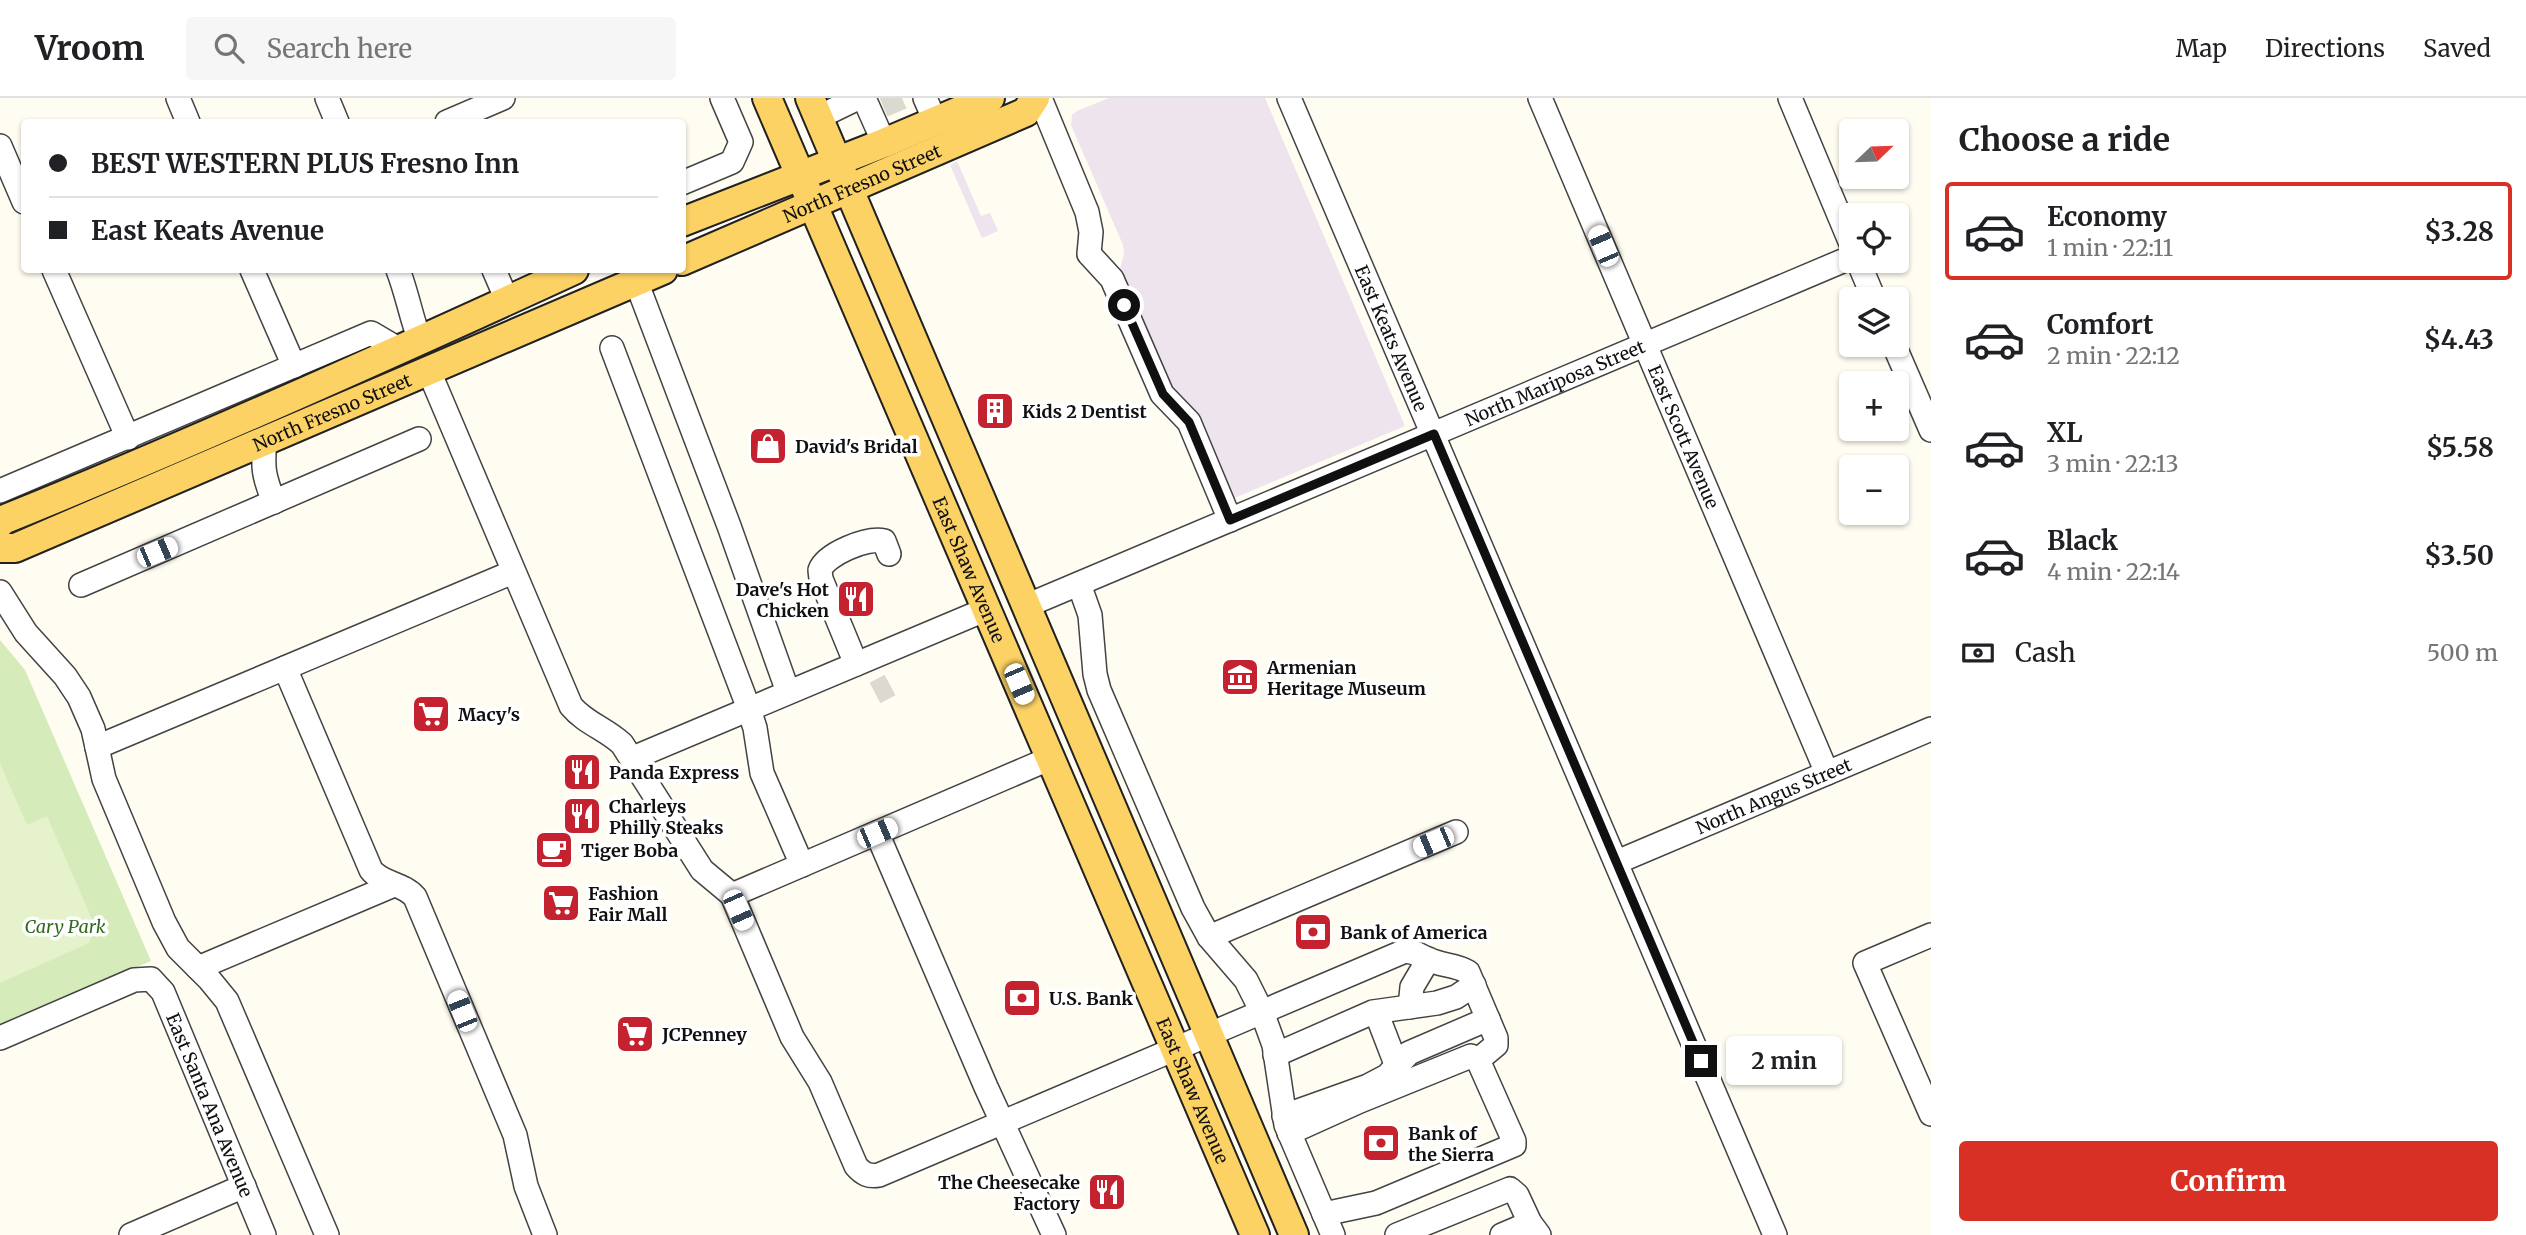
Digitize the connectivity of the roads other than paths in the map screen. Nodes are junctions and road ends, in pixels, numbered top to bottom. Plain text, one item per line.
1 (178, 98) edge
2 (327, 98) edge
3 (503, 98) edge
4 (722, 98) edge
5 (766, 98) edge
6 (1037, 98) edge
7 (1289, 98) edge
8 (1541, 98) edge
9 (1790, 98) edge
10 (979, 100) edge
11 (863, 102) edge
12 (814, 108) edge
13 (930, 110) edge
14 (187, 119) edge
15 (336, 119) edge
16 (454, 119) edge
17 (884, 143) junction
18 (0, 146) edge
19 (838, 161) junction
20 (800, 175) junction
21 (686, 181) edge
22 (850, 189) junction
23 (21, 195) edge
24 (812, 206) junction
25 (1839, 215) edge
26 (686, 220) edge
27 (686, 259) edge
28 (1839, 263) edge
29 (55, 273) edge
30 (253, 273) edge
31 (399, 273) edge
32 (495, 273) edge
33 (567, 273) edge
34 (656, 273) edge
35 (636, 281) junction
36 (507, 300) junction
37 (1645, 345) junction
38 (410, 346) junction
39 (612, 348) dead end
40 (1899, 357) edge
41 (294, 366) junction
42 (428, 369) junction
43 (1931, 430) edge
44 (1434, 434) junction
45 (128, 438) junction
46 (419, 439) dead end
47 (265, 441) junction
48 (932, 482) junction
49 (0, 491) edge
50 (274, 502) junction
51 (1230, 520) junction
52 (0, 523) edge
53 (0, 548) edge
54 (890, 554) dead end
55 (513, 572) junction
56 (1079, 584) junction
57 (81, 585) dead end
58 (0, 592) edge
59 (1026, 606) junction
60 (987, 609) junction
61 (856, 664) junction
62 (285, 668) junction
63 (788, 692) junction
64 (749, 709) junction
65 (1931, 729) edge
66 (97, 747) junction
67 (1089, 757) junction
68 (633, 758) junction
69 (1051, 758) junction
70 (1827, 774) junction
71 (1456, 832) dead end
72 (877, 833) junction
73 (1617, 862) junction
74 (802, 865) junction
75 (394, 885) junction
76 (732, 895) junction
77 (1931, 935) edge
78 (1209, 937) junction
79 (1428, 960) junction
80 (198, 968) junction
81 (1474, 985) junction
82 (1410, 1007) junction
83 (1262, 1012) junction
84 (1376, 1012) junction
85 (1488, 1019) junction
86 (1209, 1035) junction
87 (0, 1038) edge
88 (1175, 1049) junction
89 (1275, 1055) junction
90 (1478, 1060) junction
91 (1396, 1064) junction
92 (1931, 1114) edge
93 (1003, 1123) junction
94 (1286, 1125) junction
95 (244, 1186) junction
96 (1329, 1224) edge
97 (1534, 1229) edge
98 (131, 1235) edge
99 (264, 1235) edge
100 (327, 1235) edge
101 (545, 1235) edge
102 (1054, 1235) edge
103 (1255, 1235) edge
104 (1294, 1235) edge
105 (1397, 1235) edge
106 (1503, 1235) edge
107 (1775, 1235) edge

1 - 14 street
2 - 15 street
3 - 16 street
4 - 21 street
5 - 20 main road, East Shaw Avenue
6 - 22 main road, North Fresno Street
6 - 51 street
7 - 44 street, East Keats Avenue
8 - 37 street, East Scott Avenue
9 - 25 street
10 - 13 main road, North Fresno Street
11 - 12 street
11 - 17 street
12 - 19 main road, East Shaw Avenue
13 - 17 main road, North Fresno Street
17 - 19 main road, North Fresno Street
18 - 23 street
19 - 20 main road, North Fresno Street
19 - 22 main road, East Shaw Avenue
20 - 24 main road, East Shaw Avenue
20 - 26 main road, North Fresno Street
22 - 24 main road, North Fresno Street
22 - 59 main road, East Shaw Avenue
24 - 27 main road, North Fresno Street
24 - 48 main road, East Shaw Avenue
28 - 37 street, North Mariposa Street
29 - 45 street
30 - 41 street
31 - 38 street
32 - 36 street
33 - 36 main road, North Fresno Street
34 - 35 main road, North Fresno Street
35 - 42 main road, North Fresno Street
35 - 63 street
36 - 38 main road, North Fresno Street
36 - 42 main road
37 - 44 street, North Mariposa Street
37 - 70 street, East Scott Avenue
38 - 41 street
38 - 52 main road, North Fresno Street
39 - 64 street
40 - 43 street
41 - 45 street
42 - 47 main road, North Fresno Street
42 - 55 street
44 - 51 street, North Mariposa Street
44 - 73 street, East Keats Avenue
45 - 49 street
46 - 50 street
47 - 50 street
47 - 53 main road, North Fresno Street
48 - 59 main road
48 - 60 main road, East Shaw Avenue
50 - 57 street
51 - 56 street, North Mariposa Street
54 - 61 street
55 - 62 street
55 - 68 street
56 - 59 street, North Mariposa Street
56 - 78 street
58 - 66 street
59 - 67 main road, East Shaw Avenue
60 - 61 street
60 - 67 main road
60 - 69 main road, East Shaw Avenue
61 - 63 street
62 - 66 street
62 - 75 street
63 - 64 street
64 - 68 street
64 - 74 street
65 - 70 street, North Angus Street
66 - 80 street
67 - 86 main road, East Shaw Avenue
68 - 76 street
69 - 72 street
69 - 88 main road, East Shaw Avenue
70 - 73 street, North Angus Street
71 - 78 street
72 - 74 street
72 - 93 street
73 - 107 street, East Keats Avenue
74 - 76 street
75 - 80 street
75 - 101 street
76 - 93 street
77 - 92 street
78 - 83 street
79 - 81 street
79 - 82 street
79 - 83 street
80 - 100 street
81 - 82 street
81 - 85 street
82 - 84 street
83 - 86 street
83 - 89 street
84 - 89 street
84 - 91 street
85 - 90 street
85 - 91 street
86 - 88 street
86 - 104 main road, East Shaw Avenue
87 - 95 street, East Santa Ana Avenue
88 - 93 street
88 - 103 main road, East Shaw Avenue
89 - 94 street
90 - 94 street
90 - 96 street
91 - 94 street
93 - 102 street
94 - 96 street
95 - 98 street
95 - 99 street, East Santa Ana Avenue
97 - 105 street
97 - 106 street

